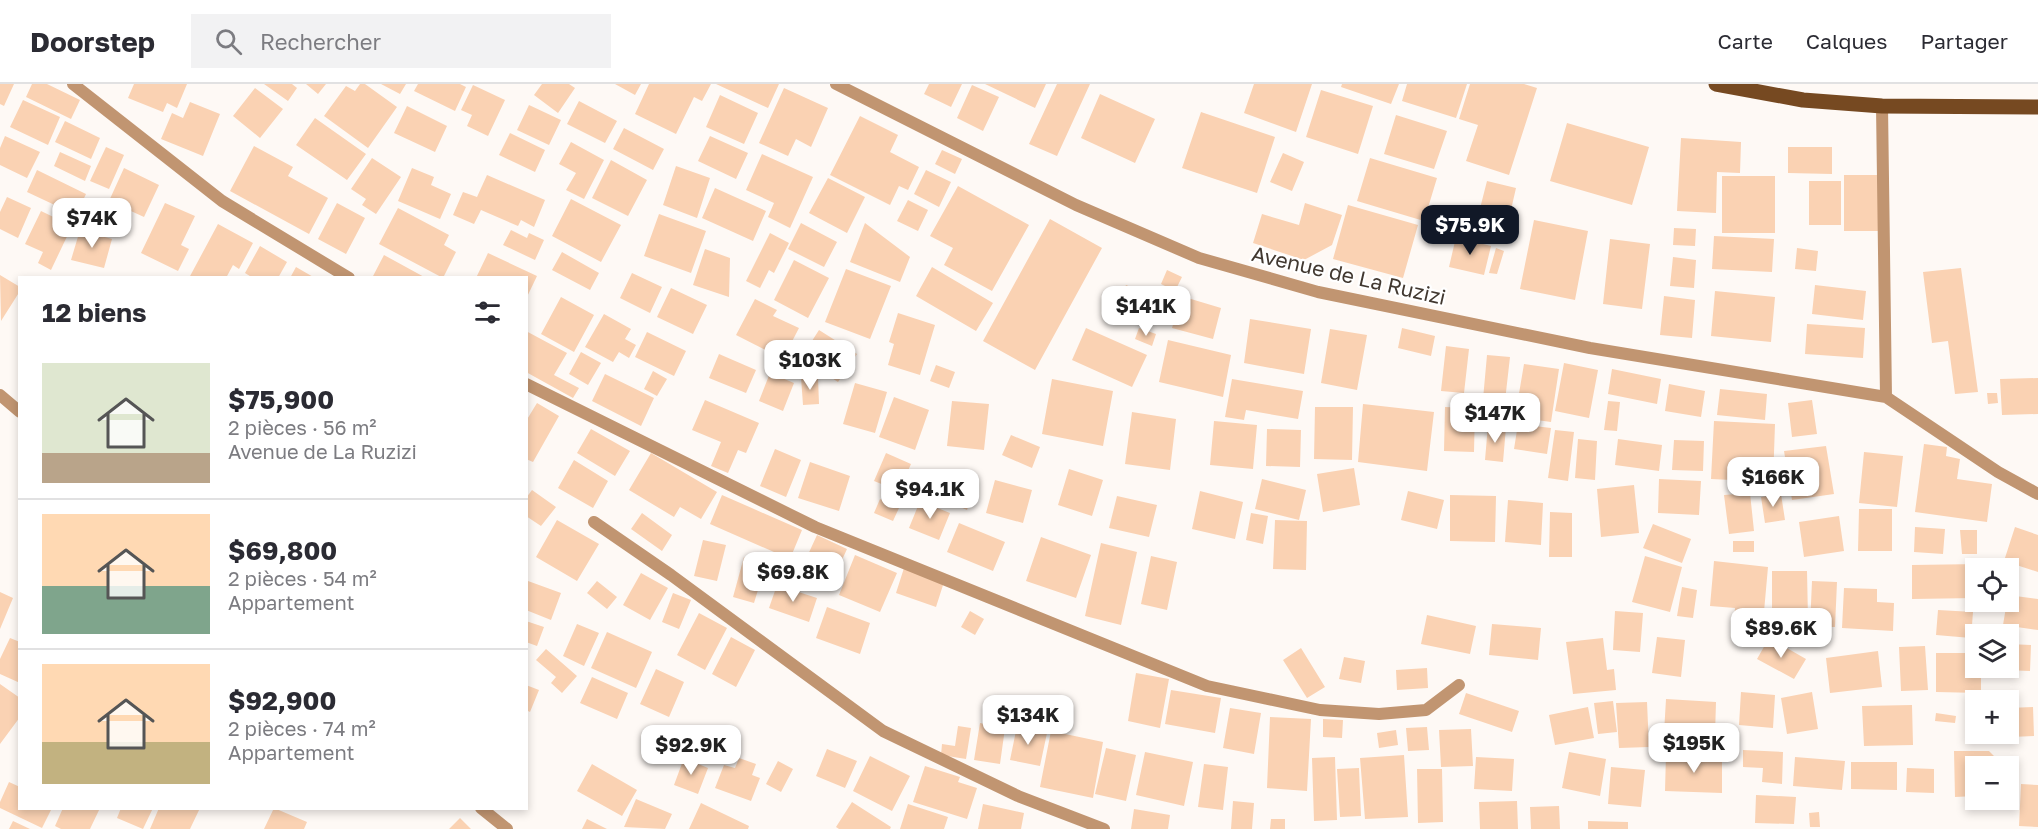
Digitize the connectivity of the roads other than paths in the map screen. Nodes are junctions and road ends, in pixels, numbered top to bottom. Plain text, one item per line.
1 (74, 84) edge
2 (836, 84) edge
3 (1716, 84) edge
4 (1882, 106) junction
5 (2038, 107) edge
6 (346, 276) edge
7 (528, 385) edge
8 (0, 395) edge
9 (1886, 397) junction
10 (18, 409) edge
11 (2038, 494) edge
12 (594, 522) dead end
13 (1459, 685) dead end
14 (483, 810) edge
15 (507, 829) edge
16 (1104, 829) edge

1 - 6 street
2 - 9 street, Avenue de La Ruzizi
3 - 4 main road
4 - 5 main road
4 - 9 street
7 - 13 street
8 - 10 street
9 - 11 street
12 - 16 street
14 - 15 street

